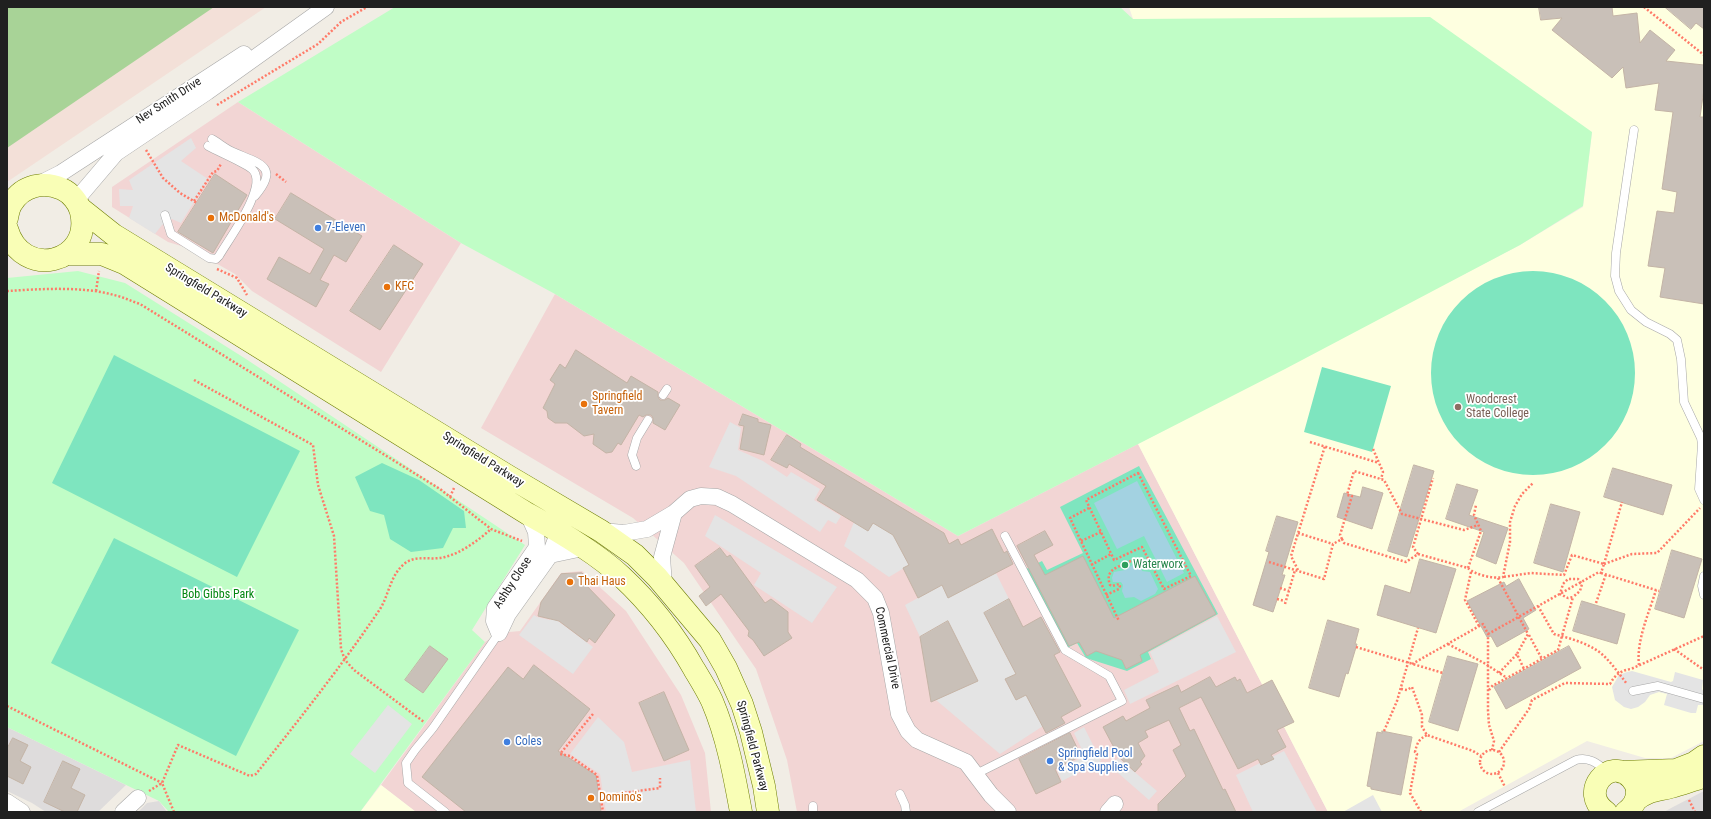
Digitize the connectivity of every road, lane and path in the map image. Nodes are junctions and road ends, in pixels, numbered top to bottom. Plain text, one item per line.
1 (326, 7) edge
2 (367, 7) edge
3 (1644, 7) edge
4 (305, 21) junction
5 (1704, 55) edge
6 (214, 106) dead end
7 (1634, 130) dead end
8 (152, 147) dead end
9 (146, 150) junction
10 (142, 153) dead end
11 (36, 185) junction
12 (254, 197) junction
13 (197, 203) dead end
14 (78, 204) junction
15 (165, 215) dead end
16 (7, 218) edge
17 (7, 229) edge
18 (66, 254) junction
19 (105, 256) junction
20 (7, 259) edge
21 (31, 259) junction
22 (7, 291) edge
23 (96, 291) junction
24 (194, 380) dead end
25 (648, 420) dead end
26 (1310, 442) dead end
27 (1325, 446) junction
28 (1372, 449) dead end
29 (1379, 463) junction
30 (489, 464) junction
31 (636, 466) dead end
32 (1433, 478) dead end
33 (1381, 479) junction
34 (1533, 483) dead end
35 (1704, 500) edge
36 (1622, 502) dead end
37 (1704, 504) edge
38 (1476, 505) dead end
39 (1089, 508) junction
40 (674, 513) junction
41 (528, 514) junction
42 (1421, 520) junction
43 (1478, 525) junction
44 (491, 529) junction
45 (559, 531) junction
46 (601, 531) junction
47 (1101, 532) junction
48 (1298, 533) junction
49 (1005, 536) dead end
50 (1342, 539) junction
51 (1081, 541) junction
52 (1333, 544) junction
53 (583, 548) junction
54 (543, 551) junction
55 (1111, 554) junction
56 (1418, 554) junction
57 (1268, 562) dead end
58 (1604, 564) junction
59 (1091, 565) junction
60 (1468, 568) junction
61 (1146, 569) dead end
62 (1296, 570) junction
63 (1471, 572) junction
64 (1601, 573) junction
65 (1606, 574) junction
66 (1565, 575) junction
67 (1704, 576) edge
68 (1503, 577) junction
69 (1498, 578) junction
70 (1566, 580) junction
71 (1581, 582) junction
72 (664, 585) junction
73 (1280, 588) dead end
74 (1289, 591) junction
75 (1560, 594) junction
76 (1106, 596) junction
77 (1704, 596) edge
78 (1574, 597) junction
79 (1277, 599) dead end
80 (1596, 604) dead end
81 (1538, 606) junction
82 (1519, 617) junction
83 (1119, 621) dead end
84 (1479, 626) junction
85 (1418, 628) dead end
86 (499, 633) joint
87 (1488, 634) junction
88 (1528, 634) junction
89 (1562, 636) junction
90 (1704, 636) edge
91 (1448, 643) junction
92 (1356, 647) dead end
93 (1674, 649) junction
94 (1517, 654) junction
95 (1542, 659) junction
96 (345, 660) junction
97 (1410, 663) junction
98 (1639, 665) junction
99 (1489, 666) junction
100 (1524, 669) junction
101 (1704, 670) edge
102 (1443, 673) dead end
103 (1499, 673) junction
104 (1619, 673) junction
105 (1507, 678) junction
106 (1401, 689) junction
107 (1633, 691) joint
108 (1488, 693) junction
109 (1704, 699) edge
110 (7, 706) edge
111 (593, 714) dead end
112 (433, 728) junction
113 (1384, 731) dead end
114 (1427, 735) junction
115 (1492, 750) junction
116 (1499, 752) junction
117 (1481, 756) junction
118 (1704, 756) edge
119 (1615, 772) junction
120 (1498, 773) junction
121 (976, 774) junction
122 (1704, 777) edge
123 (660, 778) dead end
124 (162, 783) junction
125 (900, 794) dead end
126 (1509, 795) junction
127 (601, 796) junction
128 (138, 798) dead end
129 (7, 802) edge
130 (1591, 802) edge
131 (1631, 806) edge
132 (22, 812) edge
133 (123, 812) edge
134 (174, 812) edge
135 (445, 812) edge
136 (603, 812) edge
137 (741, 812) edge
138 (768, 812) edge
139 (906, 812) edge
140 (1008, 812) edge
141 (1421, 812) edge
142 (1478, 812) edge
143 (1606, 812) edge

1 - 4 street, Nev Smith Drive
2 - 6 path
3 - 5 path
4 - 11 street, Nev Smith Drive
4 - 14 street, Nev Smith Drive
7 - 35 lane
8 - 9 path
9 - 10 path
9 - 13 path
11 - 14 main road, Springfield Parkway
11 - 16 main road
12 - 12 lane
12 - 15 lane
14 - 18 main road
14 - 30 main road, Springfield Parkway
17 - 21 main road
18 - 19 main road, Springfield Parkway
18 - 21 main road
19 - 23 path
19 - 41 main road, Springfield Parkway
20 - 21 main road
22 - 23 path
23 - 44 path
24 - 96 path
25 - 31 lane
26 - 27 path
27 - 29 path
27 - 48 path
28 - 29 path
29 - 33 path
30 - 45 street
30 - 46 main road, Springfield Parkway
32 - 42 path
33 - 42 path
33 - 50 path
34 - 68 path
36 - 58 path
37 - 58 path
38 - 43 path
39 - 47 path
39 - 51 path
39 - 55 path
40 - 46 street, Commercial Drive
40 - 72 street
40 - 121 street, Commercial Drive
41 - 45 main road, Springfield Parkway
41 - 54 street, Ashby Close
42 - 43 path
42 - 56 path
43 - 60 path
44 - 54 path
44 - 96 path
45 - 53 main road, Springfield Parkway
45 - 54 street, Ashby Close
46 - 72 main road, Springfield Parkway
47 - 51 path
47 - 55 path
48 - 52 path
48 - 62 path
49 - 121 lane
50 - 52 path
50 - 56 path
51 - 59 path
52 - 62 path
53 - 54 street, Ashby Close
53 - 137 main road, Springfield Parkway
54 - 86 street, Ashby Close
55 - 59 path
56 - 60 path
57 - 62 path
58 - 64 path
58 - 66 path
59 - 76 path
60 - 63 path
61 - 76 path
62 - 74 path
63 - 69 path
63 - 84 path
64 - 65 path
64 - 71 path
65 - 80 path
65 - 98 path
66 - 68 path
66 - 70 path
67 - 77 lane
68 - 69 path
69 - 82 path
70 - 71 path
70 - 75 path
71 - 75 path
71 - 78 path
72 - 138 main road, Springfield Parkway
73 - 74 path
74 - 79 path
75 - 78 path
75 - 81 path
76 - 83 path
78 - 89 path
81 - 82 path
81 - 89 path
82 - 87 path
82 - 88 path
84 - 87 path
84 - 91 path
85 - 97 path
86 - 112 lane
87 - 99 path
88 - 94 path
88 - 95 path
89 - 95 path
89 - 104 path
90 - 93 path
91 - 97 path
91 - 99 path
92 - 97 path
93 - 98 path
93 - 101 path
94 - 100 path
94 - 103 path
95 - 100 path
96 - 112 path
96 - 124 path
97 - 102 path
97 - 106 path
98 - 104 path
99 - 103 path
99 - 108 path
100 - 105 path
103 - 105 path
104 - 107 path
104 - 116 path
105 - 108 path
106 - 113 path
106 - 114 path
107 - 109 lane
108 - 115 path
110 - 124 path
111 - 127 path
112 - 135 lane
114 - 117 path
114 - 141 path
115 - 116 path
115 - 117 path
116 - 120 path
117 - 120 path
118 - 119 main road
119 - 126 lane
119 - 130 main road
119 - 131 main road
120 - 126 path
121 - 140 street, Commercial Drive
122 - 131 main road
123 - 127 path
124 - 134 path
125 - 139 lane
126 - 142 lane
127 - 136 path
128 - 133 street
129 - 132 street
130 - 143 main road

